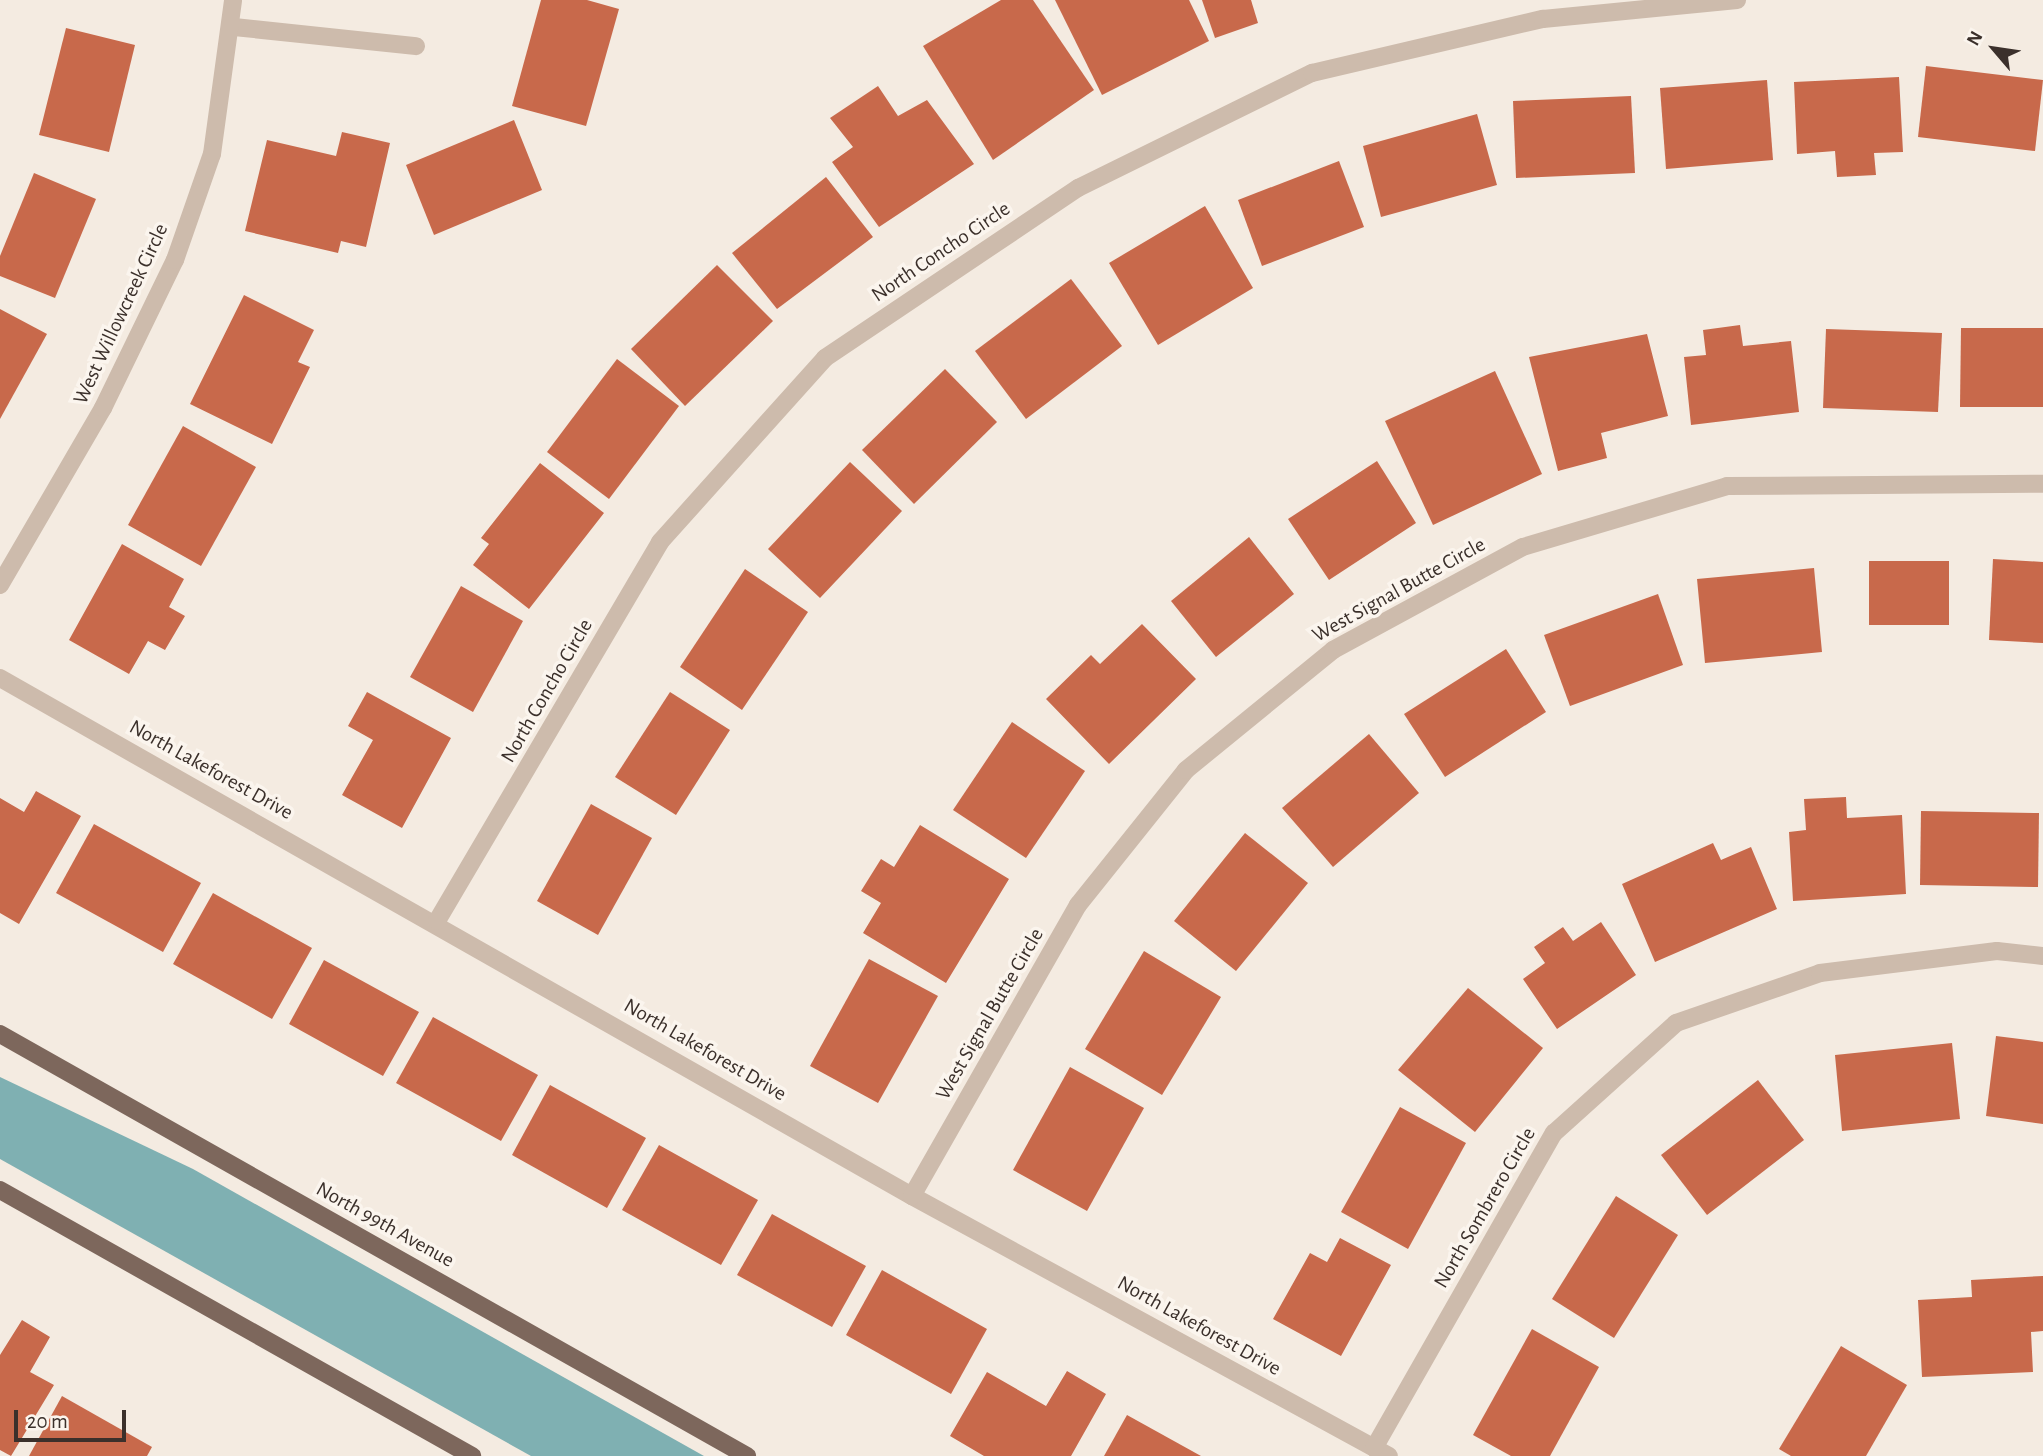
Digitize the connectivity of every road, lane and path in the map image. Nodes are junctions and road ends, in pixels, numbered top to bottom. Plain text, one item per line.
1 (233, 0) edge
2 (1737, 0) edge
3 (234, 27) junction
4 (416, 46) dead end
5 (2043, 484) edge
6 (0, 585) edge
7 (0, 678) edge
8 (437, 921) junction
9 (2043, 956) edge
10 (0, 1034) edge
11 (0, 1190) edge
12 (912, 1196) junction
13 (1382, 1452) edge
14 (472, 1456) edge
15 (747, 1456) edge

1 - 3 street, West Willowcreek Circle
2 - 8 street, North Concho Circle
3 - 4 street
3 - 6 street, West Willowcreek Circle
5 - 12 street, West Signal Butte Circle
7 - 8 street, North Lakeforest Drive
8 - 12 street, North Lakeforest Drive
9 - 13 street, North Sombrero Circle
10 - 15 main road, North 99th Avenue
11 - 14 main road
12 - 13 street, North Lakeforest Drive

